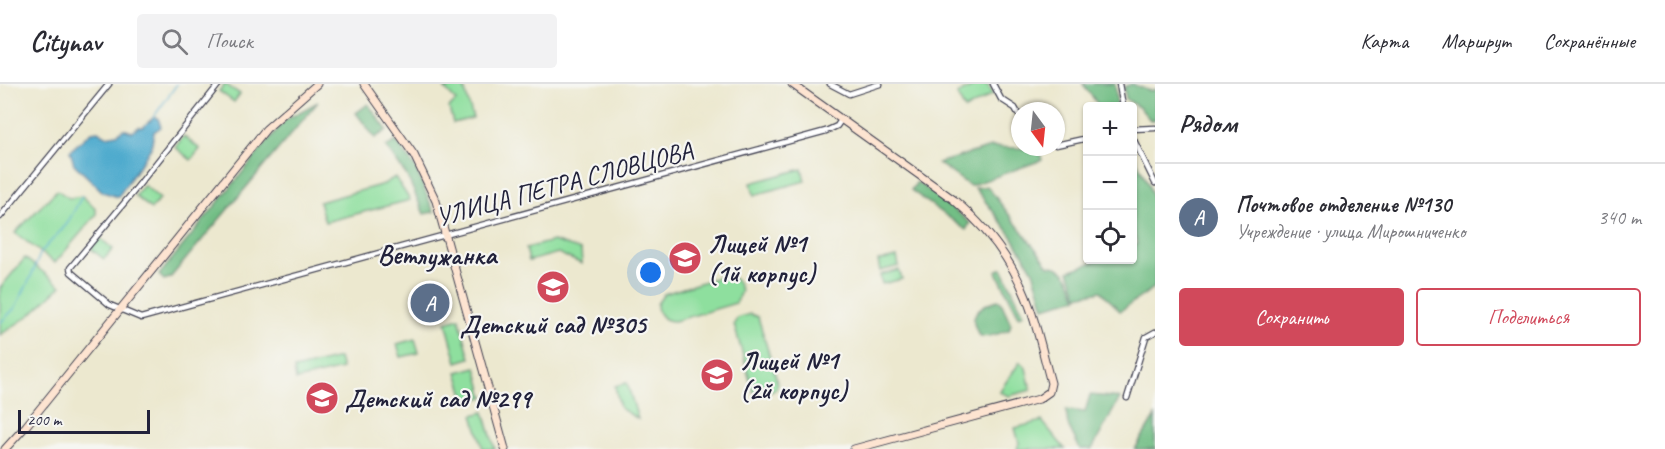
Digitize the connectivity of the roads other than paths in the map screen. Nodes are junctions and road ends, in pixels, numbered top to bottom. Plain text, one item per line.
1 (109, 84) edge
2 (219, 84) edge
3 (317, 84) edge
4 (364, 84) edge
5 (792, 84) edge
6 (830, 84) edge
7 (880, 84) edge
8 (993, 84) edge
9 (1119, 84) edge
10 (1122, 102) edge
11 (1011, 105) edge
12 (841, 120) junction
13 (1155, 128) edge
14 (1137, 129) edge
15 (1083, 139) edge
16 (1065, 143) edge
17 (1137, 146) edge
18 (1155, 183) edge
19 (0, 217) edge
20 (446, 234) junction
21 (121, 310) junction
22 (1155, 332) edge
23 (1127, 398) dead end
24 (5, 449) edge
25 (505, 449) edge
26 (854, 449) edge

1 - 19 street
2 - 21 street
3 - 21 street
4 - 20 street
5 - 12 street
6 - 7 street
8 - 11 street
9 - 10 street
12 - 20 street, УЛИЦА ПЕТРА СЛОВЦОВА
12 - 26 street
13 - 14 street
15 - 16 street
17 - 18 street
20 - 21 street, УЛИЦА ПЕТРА СЛОВЦОВА
20 - 25 street
21 - 24 street
22 - 23 street

